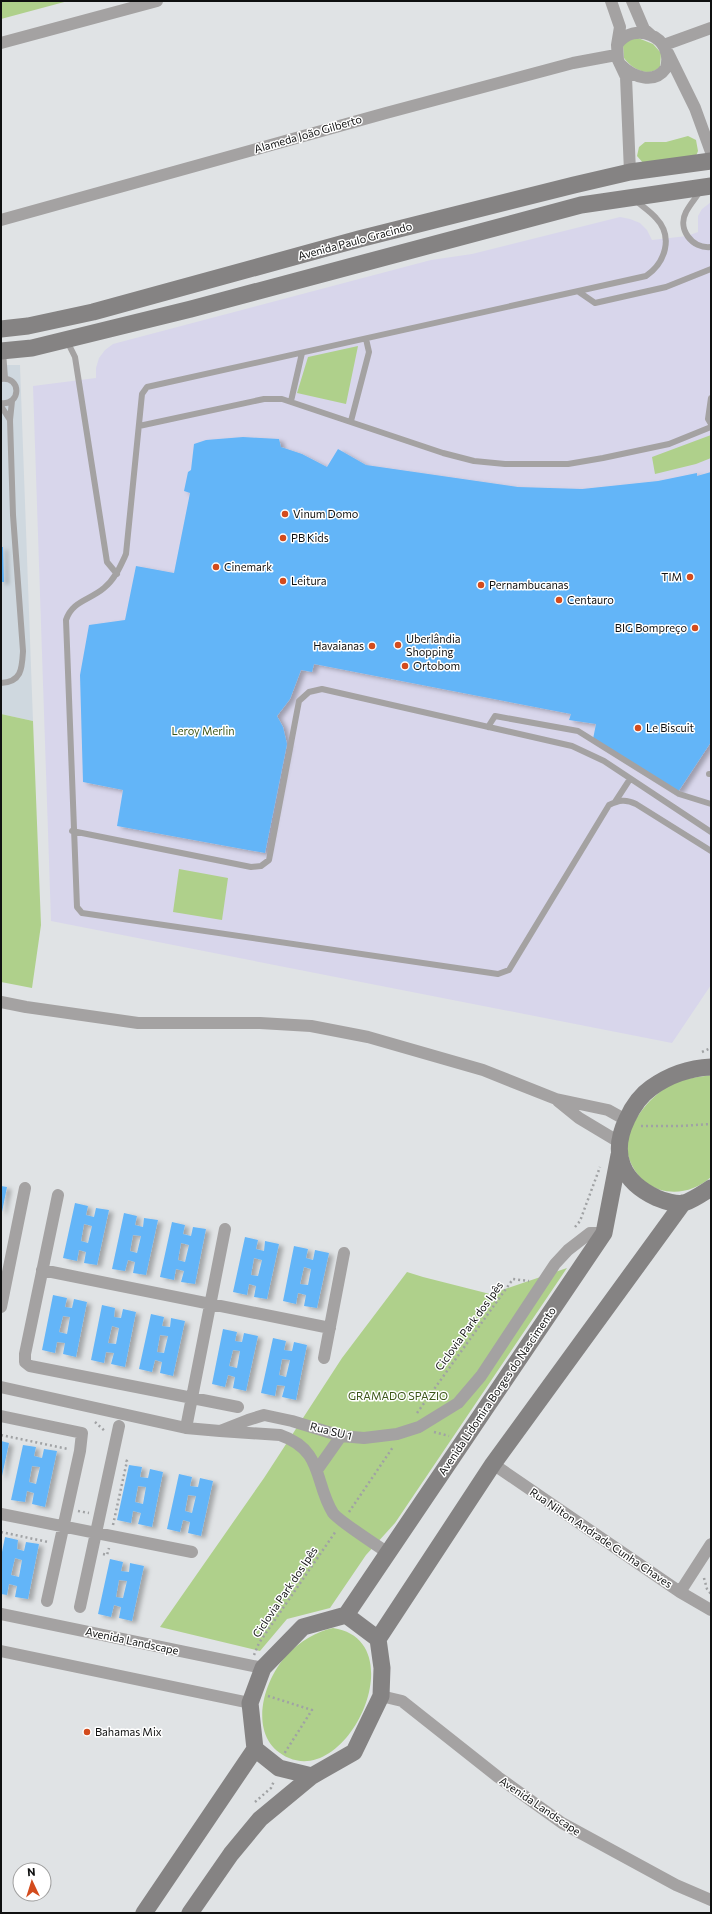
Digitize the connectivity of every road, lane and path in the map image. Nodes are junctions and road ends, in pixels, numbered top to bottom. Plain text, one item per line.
1 (157, 1) edge
2 (610, 1) edge
3 (632, 1) edge
4 (711, 28) edge
5 (652, 36) junction
6 (1, 43) edge
7 (665, 47) junction
8 (618, 55) junction
9 (711, 152) edge
10 (711, 161) edge
11 (630, 172) junction
12 (707, 186) edge
13 (632, 198) junction
14 (486, 208) junction
15 (1, 220) edge
16 (492, 229) junction
17 (359, 239) junction
18 (711, 247) edge
19 (364, 264) junction
20 (711, 269) edge
21 (578, 292) junction
22 (1, 329) edge
23 (366, 339) junction
24 (66, 340) junction
25 (2, 351) edge
26 (302, 353) junction
27 (3, 378) edge
28 (711, 398) edge
29 (12, 401) junction
30 (291, 401) junction
31 (1, 404) edge
32 (10, 420) junction
33 (351, 422) junction
34 (711, 425) edge
35 (139, 426) junction
36 (116, 574) junction
37 (1, 683) edge
38 (488, 727) junction
39 (630, 779) junction
40 (615, 802) junction
41 (711, 804) edge
42 (72, 831) junction
43 (711, 832) edge
44 (711, 851) edge
45 (1, 1002) edge
46 (711, 1048) edge
47 (696, 1054) dead end
48 (711, 1066) edge
49 (556, 1099) junction
50 (626, 1122) junction
51 (711, 1124) edge
52 (619, 1148) junction
53 (601, 1164) dead end
54 (25, 1188) dead end
55 (711, 1188) edge
56 (58, 1195) dead end
57 (682, 1204) junction
58 (225, 1229) dead end
59 (570, 1233) dead end
60 (604, 1233) junction
61 (344, 1254) dead end
62 (5, 1262) edge
63 (42, 1270) junction
64 (530, 1281) dead end
65 (210, 1303) junction
66 (1, 1307) edge
67 (330, 1328) junction
68 (324, 1358) dead end
69 (1, 1387) edge
70 (192, 1397) junction
71 (238, 1407) dead end
72 (416, 1414) dead end
73 (1, 1416) edge
74 (119, 1426) dead end
75 (186, 1428) junction
76 (220, 1431) junction
77 (403, 1433) junction
78 (341, 1436) junction
79 (493, 1464) junction
80 (317, 1470) junction
81 (1, 1514) edge
82 (343, 1521) junction
83 (64, 1527) junction
84 (96, 1534) junction
85 (711, 1544) edge
86 (192, 1552) dead end
87 (388, 1553) junction
88 (704, 1572) dead end
89 (680, 1592) junction
90 (711, 1594) edge
91 (47, 1601) dead end
92 (80, 1607) dead end
93 (711, 1610) edge
94 (1, 1614) edge
95 (346, 1615) junction
96 (378, 1639) junction
97 (1, 1651) edge
98 (258, 1663) junction
99 (381, 1696) junction
100 (252, 1698) junction
101 (255, 1749) junction
102 (278, 1768) junction
103 (312, 1776) junction
104 (251, 1805) dead end
105 (711, 1900) edge
106 (144, 1913) edge
107 (190, 1913) edge

1 - 6 street
2 - 8 street
3 - 5 street
4 - 7 street
5 - 7 street
5 - 8 street
7 - 8 street
7 - 9 street
8 - 11 street
8 - 15 street, Alameda João Gilberto
10 - 11 street, Avenida Paulo Gracindo
11 - 14 street, Avenida Paulo Gracindo
12 - 13 street
12 - 18 lane
13 - 16 street
13 - 21 lane
14 - 16 street
14 - 17 street, Avenida Paulo Gracindo
16 - 19 street
17 - 19 street
17 - 22 street, Avenida Paulo Gracindo
19 - 24 street
20 - 21 lane
21 - 23 lane
23 - 26 lane
23 - 33 lane
24 - 25 street
24 - 36 lane
25 - 27 lane
26 - 30 lane
26 - 35 lane
27 - 29 lane
28 - 34 lane
29 - 31 lane
29 - 32 lane
30 - 33 lane
30 - 35 lane
31 - 32 lane
32 - 37 lane
33 - 34 lane
35 - 36 lane
36 - 42 lane
38 - 39 lane
38 - 41 lane
38 - 42 lane
39 - 40 lane
39 - 43 lane
40 - 42 lane
40 - 44 lane
45 - 49 street
46 - 47 path
48 - 50 street, Avenida Lidomira Borges do Nascimento
49 - 50 street
49 - 52 street
50 - 51 path
50 - 52 street, Avenida Lidomira Borges do Nascimento
52 - 57 street
52 - 60 street, Avenida Lidomira Borges do Nascimento
53 - 59 path
54 - 62 street
55 - 57 street
56 - 63 street
57 - 79 street
58 - 65 street
60 - 77 street, Rua SU 1
60 - 87 street, Avenida Lidomira Borges do Nascimento
61 - 67 street
62 - 66 street
63 - 65 street
63 - 70 street
64 - 72 path, Ciclovia Park dos Ipês
65 - 67 street
65 - 70 street
67 - 68 street
69 - 75 street
70 - 71 street
70 - 75 street
73 - 83 street
74 - 84 street
75 - 76 street
76 - 78 street, Rua SU 1
76 - 80 street, Rua SU 1
77 - 78 street, Rua SU 1
77 - 82 path, Ciclovia Park dos Ipês
78 - 80 street
79 - 89 street, Rua Nilton Andrade Cunha Chaves
79 - 96 street
80 - 82 street, Rua SU 1
81 - 83 street
82 - 87 street, Rua SU 1
82 - 98 path, Ciclovia Park dos Ipês
83 - 84 street
83 - 91 street
84 - 86 street
84 - 92 street
85 - 89 street
87 - 95 street, Avenida Lidomira Borges do Nascimento
88 - 90 path
89 - 93 street, Rua Nilton Andrade Cunha Chaves
94 - 98 street, Avenida Landscape
95 - 96 street
95 - 98 street
96 - 99 street
97 - 100 street
98 - 100 street
99 - 103 street
99 - 105 street, Avenida Landscape
100 - 101 street
100 - 102 path
101 - 102 street
101 - 106 street
102 - 103 street
102 - 104 path
103 - 107 street

